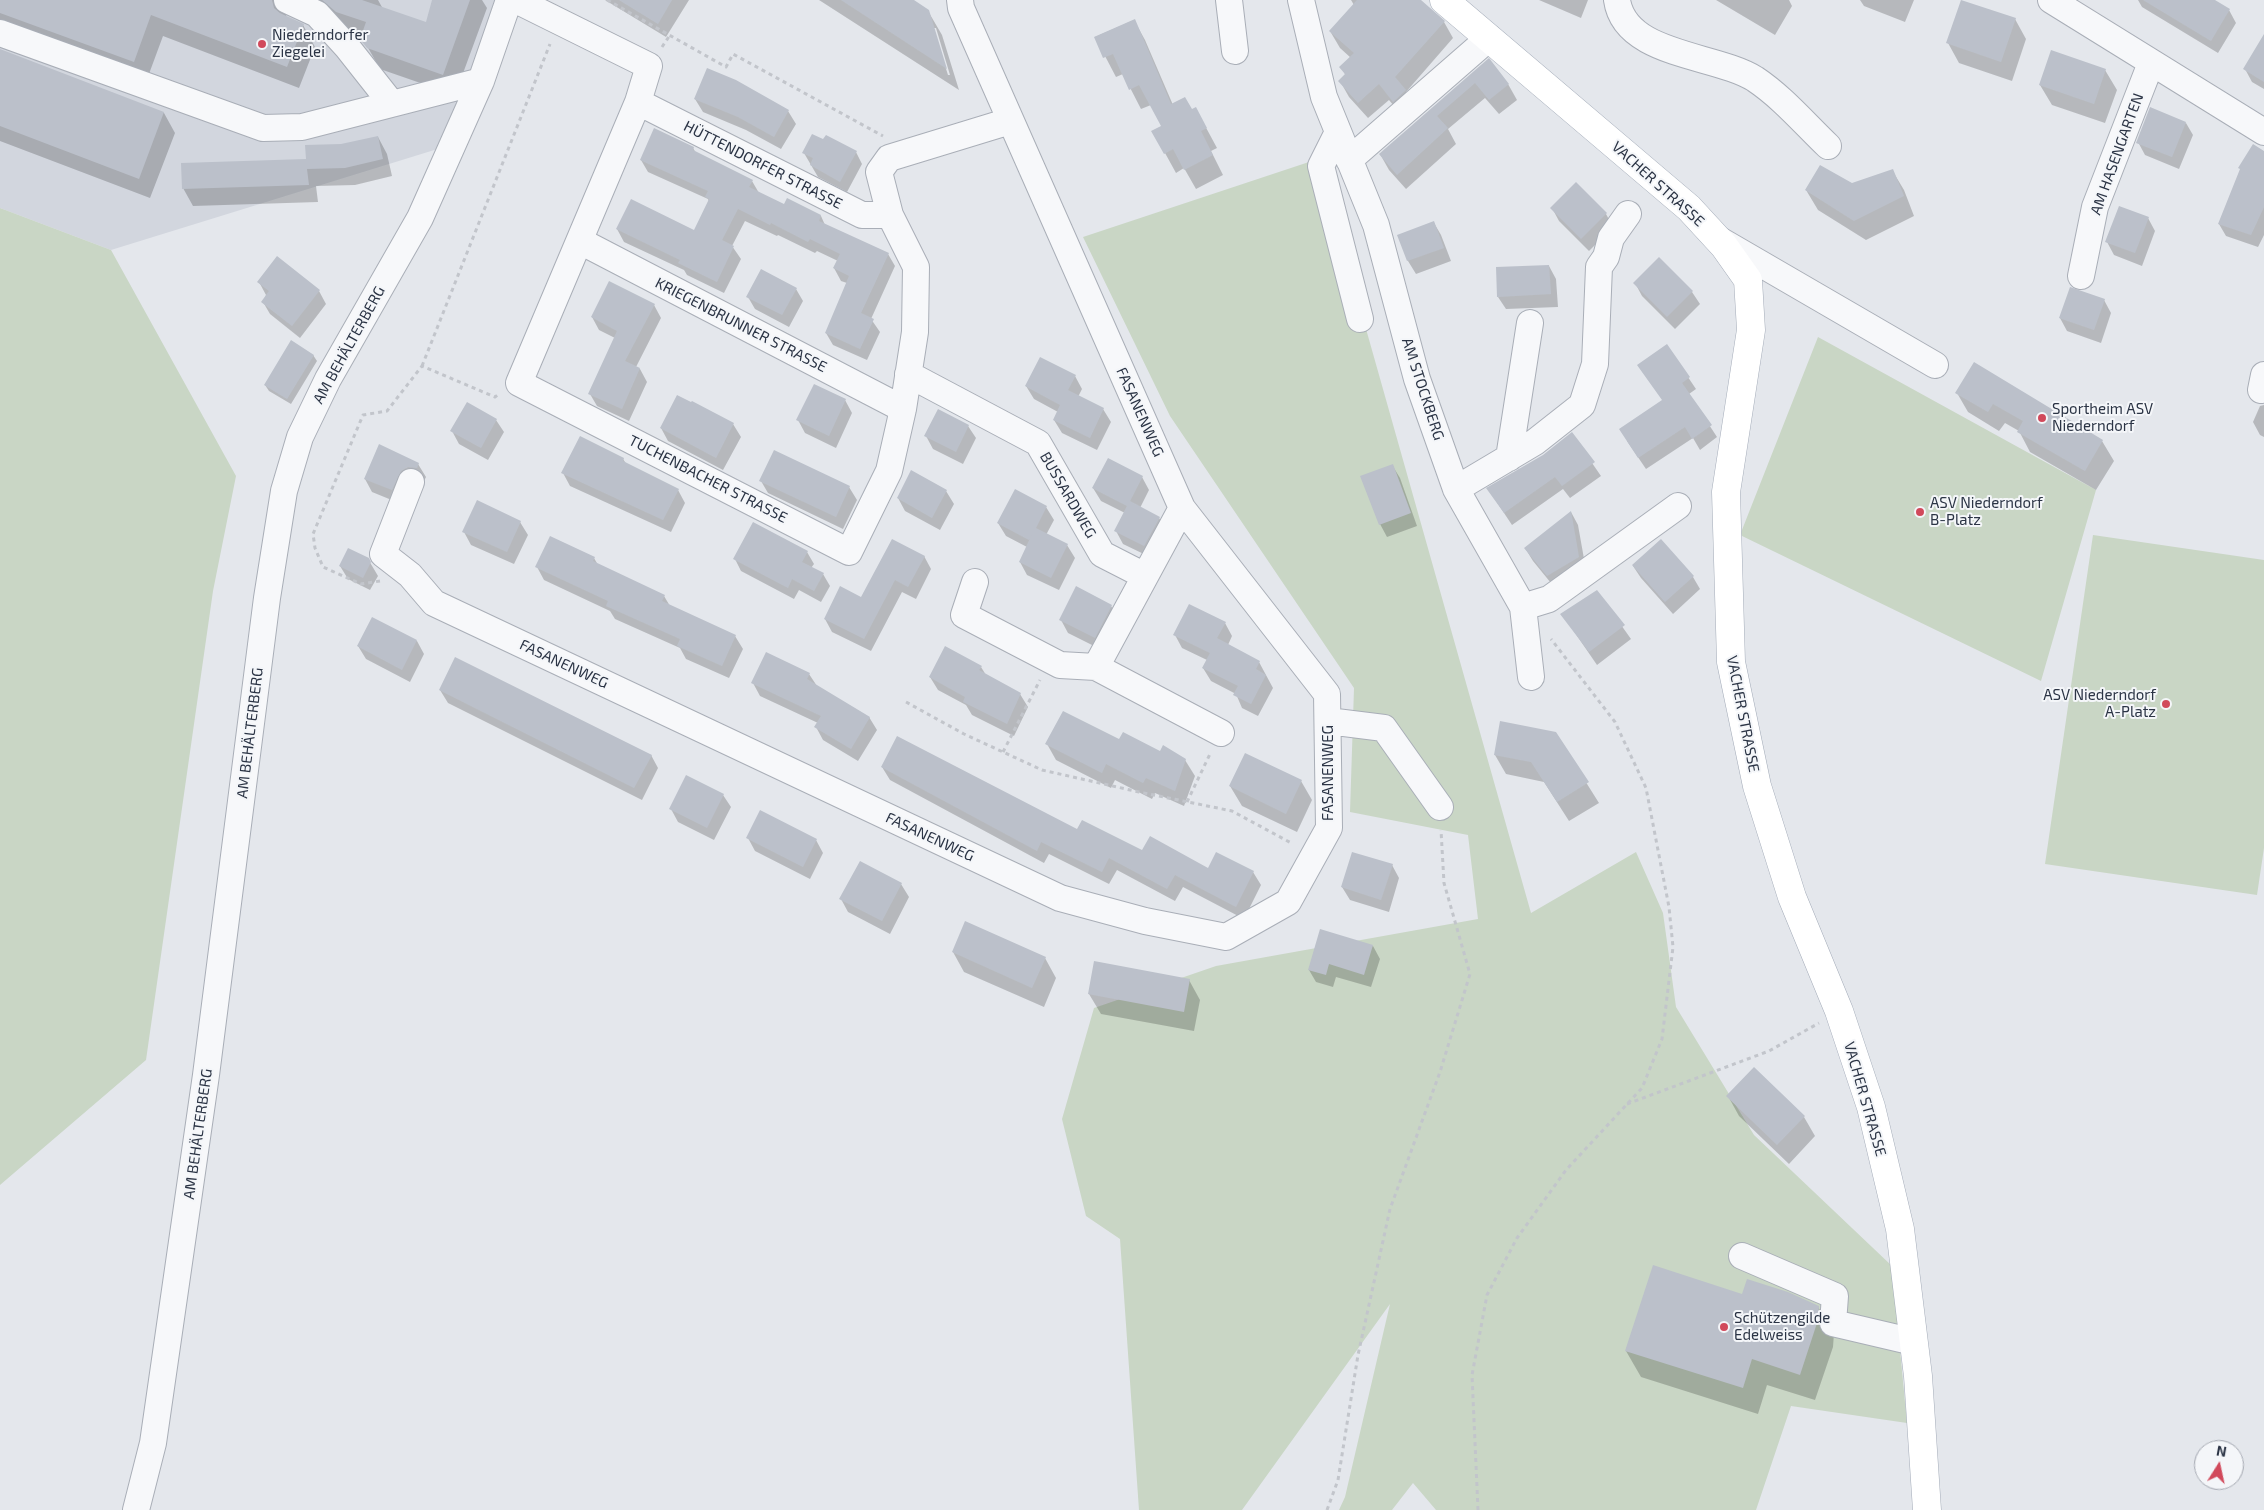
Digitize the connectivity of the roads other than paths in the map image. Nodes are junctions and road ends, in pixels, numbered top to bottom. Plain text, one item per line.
1 (287, 0) edge
2 (509, 0) edge
3 (516, 0) edge
4 (960, 0) edge
5 (1229, 0) edge
6 (1302, 0) edge
7 (1444, 0) edge
8 (1617, 0) edge
9 (2051, 0) edge
10 (0, 33) edge
11 (1489, 38) junction
12 (1235, 51) dead end
13 (2151, 63) junction
14 (482, 81) junction
15 (638, 102) junction
16 (392, 104) junction
17 (1010, 121) junction
18 (1338, 132) junction
19 (2264, 132) edge
20 (1828, 146) dead end
21 (1349, 160) junction
22 (1628, 214) dead end
23 (890, 215) junction
24 (1718, 239) junction
25 (580, 241) junction
26 (2082, 276) dead end
27 (1360, 319) dead end
28 (1530, 323) dead end
29 (1935, 365) dead end
30 (908, 374) junction
31 (903, 409) junction
32 (1509, 458) junction
33 (411, 482) dead end
34 (1456, 488) junction
35 (1678, 506) dead end
36 (1182, 508) junction
37 (1145, 576) junction
38 (975, 582) dead end
39 (1523, 607) junction
40 (1096, 667) junction
41 (1530, 677) dead end
42 (1328, 721) junction
43 (1221, 733) road end
44 (1440, 807) road end
45 (1742, 1256) dead end
46 (1914, 1342) junction
47 (136, 1510) edge
48 (1927, 1510) edge

1 - 16 street
2 - 14 street, AM BEHÄLTERBERG
3 - 15 street
4 - 17 street, FASANENWEG
5 - 12 street
6 - 18 street, AM STOCKBERG
7 - 11 main road, VACHER STRASSE
8 - 20 street
9 - 13 street
10 - 16 street
11 - 21 street
11 - 24 main road, VACHER STRASSE
13 - 19 street
13 - 26 street, AM HASENGARTEN
14 - 16 street
14 - 47 street, AM BEHÄLTERBERG
15 - 23 street, HÜTTENDORFER STRASSE
15 - 25 street
17 - 23 street, TUCHENBACHER STRASSE
17 - 36 street, FASANENWEG
18 - 21 street, AM STOCKBERG
18 - 27 street
21 - 34 street, AM STOCKBERG
22 - 32 street
23 - 30 street, TUCHENBACHER STRASSE
24 - 29 street
24 - 46 main road, VACHER STRASSE
25 - 31 street, KRIEGENBRUNNER STRASSE
25 - 31 street, TUCHENBACHER STRASSE
28 - 32 street
30 - 31 street, TUCHENBACHER STRASSE
30 - 37 street, BUSSARDWEG
32 - 34 street
33 - 42 street, FASANENWEG
34 - 39 street, AM STOCKBERG
35 - 39 street
36 - 37 street
36 - 42 street, FASANENWEG
37 - 40 street
38 - 40 street
39 - 41 street, AM STOCKBERG
40 - 43 street
42 - 44 street
45 - 46 street
46 - 48 main road, VACHER STRASSE

